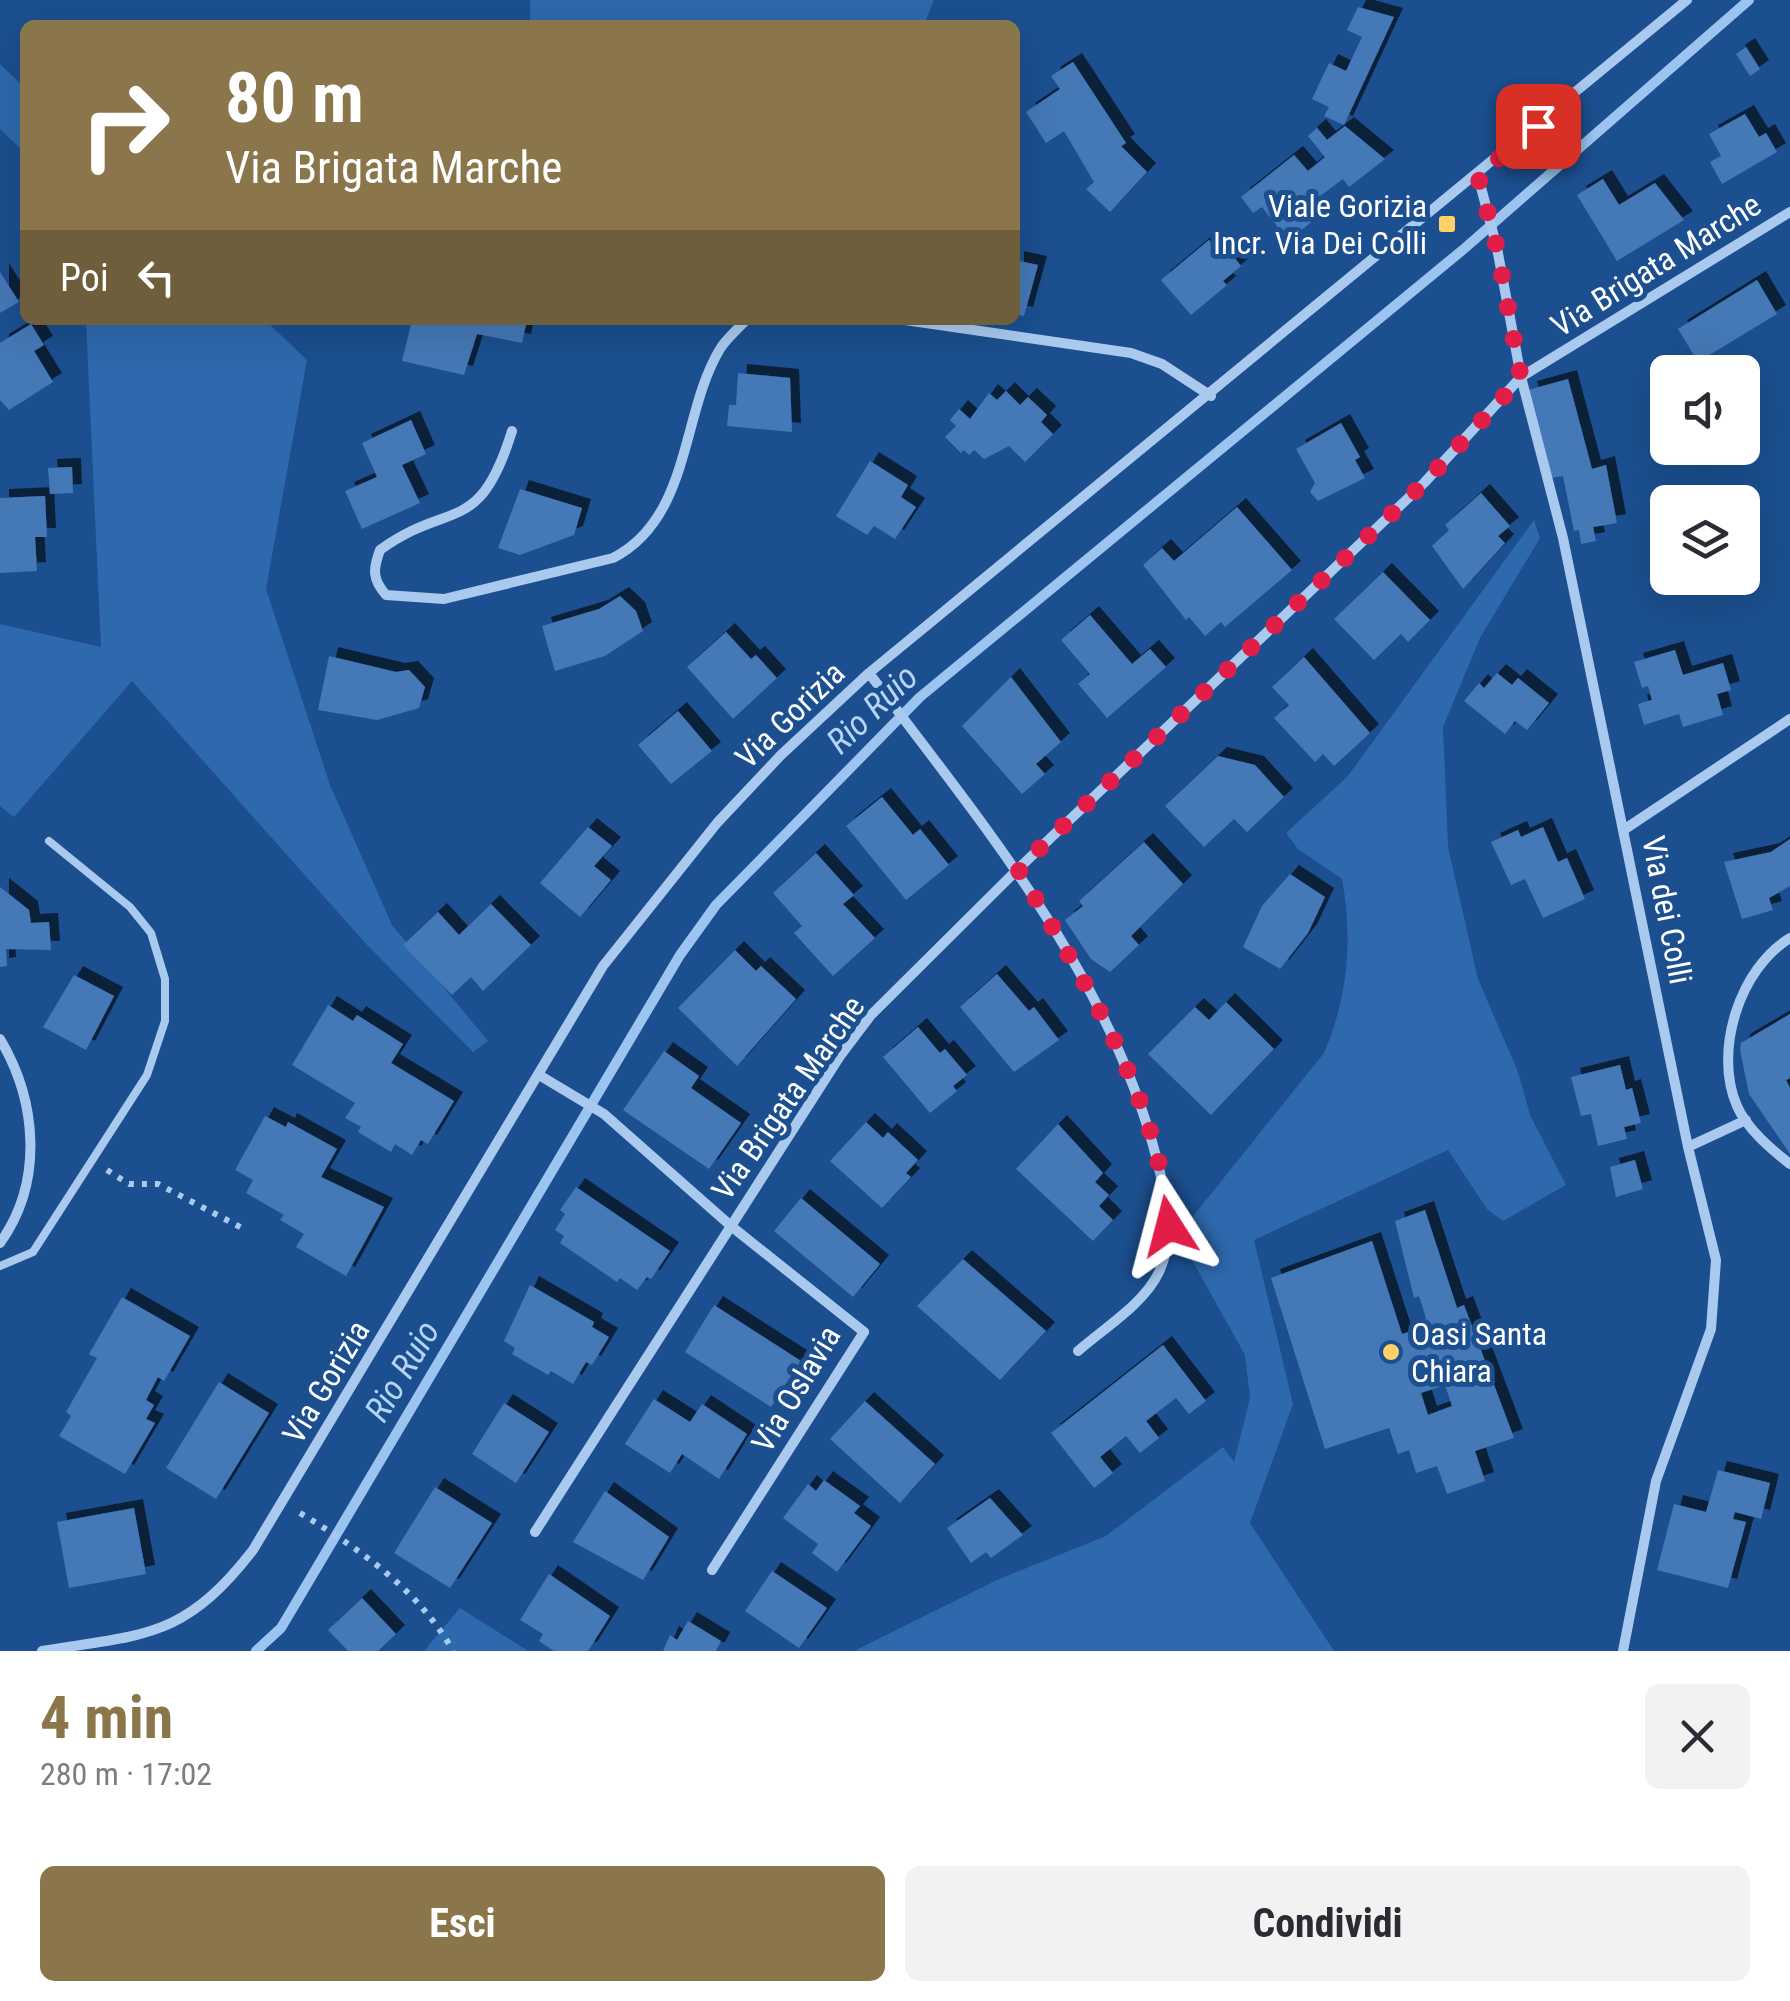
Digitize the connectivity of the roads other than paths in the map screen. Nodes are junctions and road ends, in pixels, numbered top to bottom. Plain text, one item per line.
1 (1687, 0) edge
2 (1480, 182) junction
3 (1790, 212) edge
4 (742, 325) edge
5 (943, 325) edge
6 (1521, 378) junction
7 (1211, 396) junction
8 (512, 431) dead end
9 (869, 672) junction
10 (1790, 719) edge
11 (1625, 829) junction
12 (50, 841) dead end
13 (1018, 869) junction
14 (1790, 938) edge
15 (0, 1039) edge
16 (539, 1074) junction
17 (1746, 1120) junction
18 (1688, 1147) junction
19 (1790, 1164) edge
20 (730, 1226) junction
21 (0, 1244) edge
22 (0, 1266) edge
23 (1078, 1351) dead end
24 (535, 1532) dead end
25 (712, 1570) dead end
26 (132, 1636) junction
27 (42, 1651) edge
28 (131, 1651) edge
29 (1623, 1651) edge

1 - 2 street, Via Gorizia
2 - 6 street, Via dei Colli
2 - 7 street, Via Gorizia
3 - 6 street, Via Brigata Marche
4 - 8 street
5 - 7 street
6 - 11 street, Via dei Colli
6 - 13 street, Via Brigata Marche
7 - 9 street, Via Gorizia
9 - 13 street
9 - 16 street, Via Gorizia
10 - 11 street
11 - 18 street, Via dei Colli
12 - 22 lane
13 - 20 street, Via Brigata Marche
13 - 23 street
14 - 17 street
15 - 21 street
16 - 20 street, Via Oslavia
16 - 26 street, Via Gorizia
17 - 18 street
17 - 19 street
18 - 29 street, Via dei Colli
20 - 24 street, Via Brigata Marche
20 - 25 street, Via Oslavia
26 - 27 street, Via Gorizia
26 - 28 street

